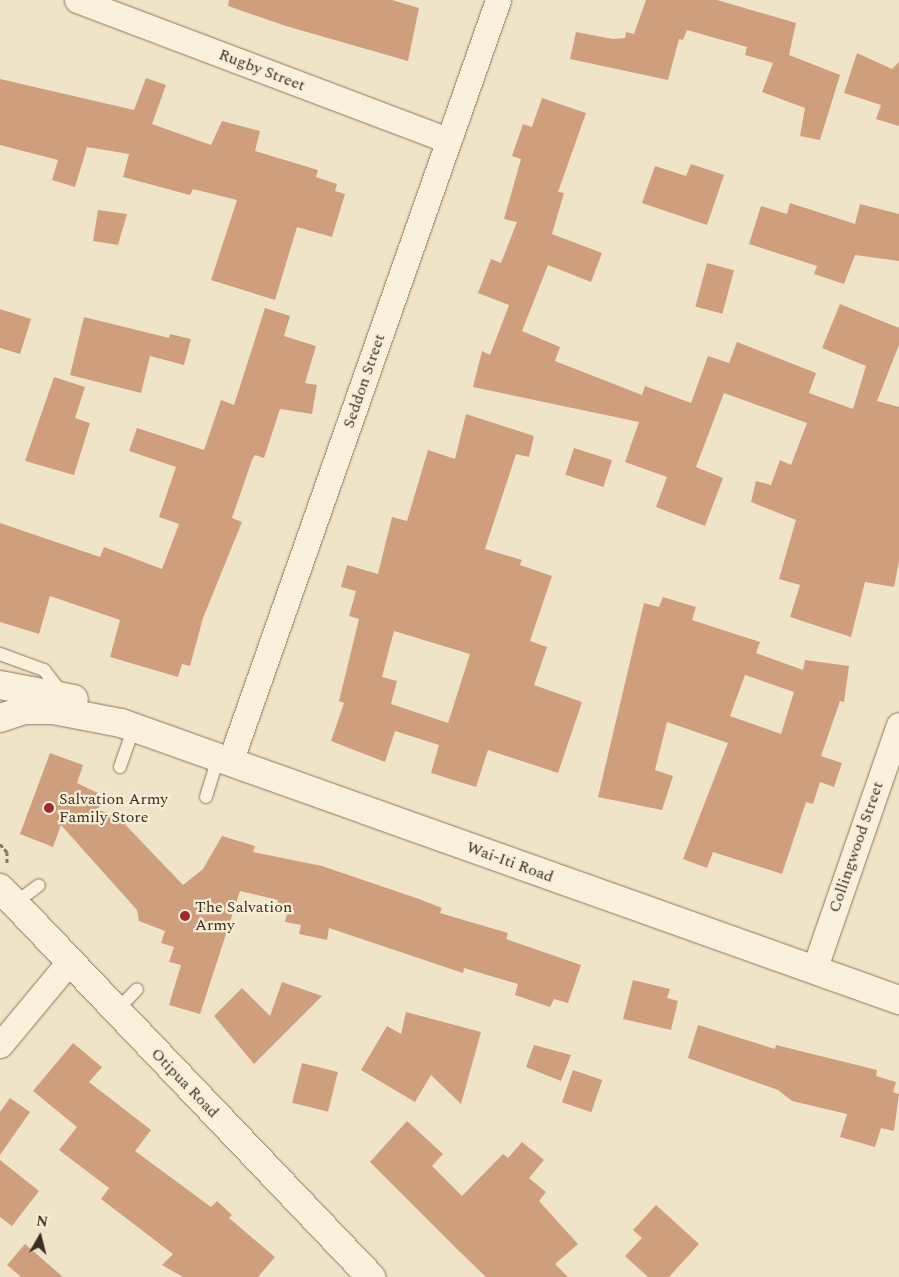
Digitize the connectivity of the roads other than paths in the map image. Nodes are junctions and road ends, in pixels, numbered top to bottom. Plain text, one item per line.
1 (77, 0) edge
2 (498, 0) edge
3 (448, 140) junction
4 (0, 654) edge
5 (0, 685) edge
6 (64, 696) junction
7 (0, 718) edge
8 (127, 725) junction
9 (899, 725) edge
10 (224, 760) junction
11 (120, 767) dead end
12 (206, 798) dead end
13 (39, 885) dead end
14 (7, 896) edge
15 (69, 962) junction
16 (814, 970) junction
17 (137, 989) dead end
18 (899, 1000) edge
19 (116, 1011) junction
20 (0, 1045) edge
21 (371, 1277) edge

1 - 3 street, Rugby Street
2 - 3 street, Seddon Street
3 - 10 street, Seddon Street
4 - 6 lane
5 - 6 main road, Wai-Iti Road
6 - 8 main road, Wai-Iti Road
7 - 8 main road, Wai-Iti Road
8 - 10 main road, Wai-Iti Road
8 - 11 lane
9 - 16 street, Collingwood Street
10 - 12 lane
10 - 16 main road, Wai-Iti Road
13 - 14 lane
14 - 15 main road, Otipua Road
15 - 19 main road, Otipua Road
15 - 20 street
16 - 18 main road, Wai-Iti Road
17 - 19 lane
19 - 21 main road, Otipua Road

